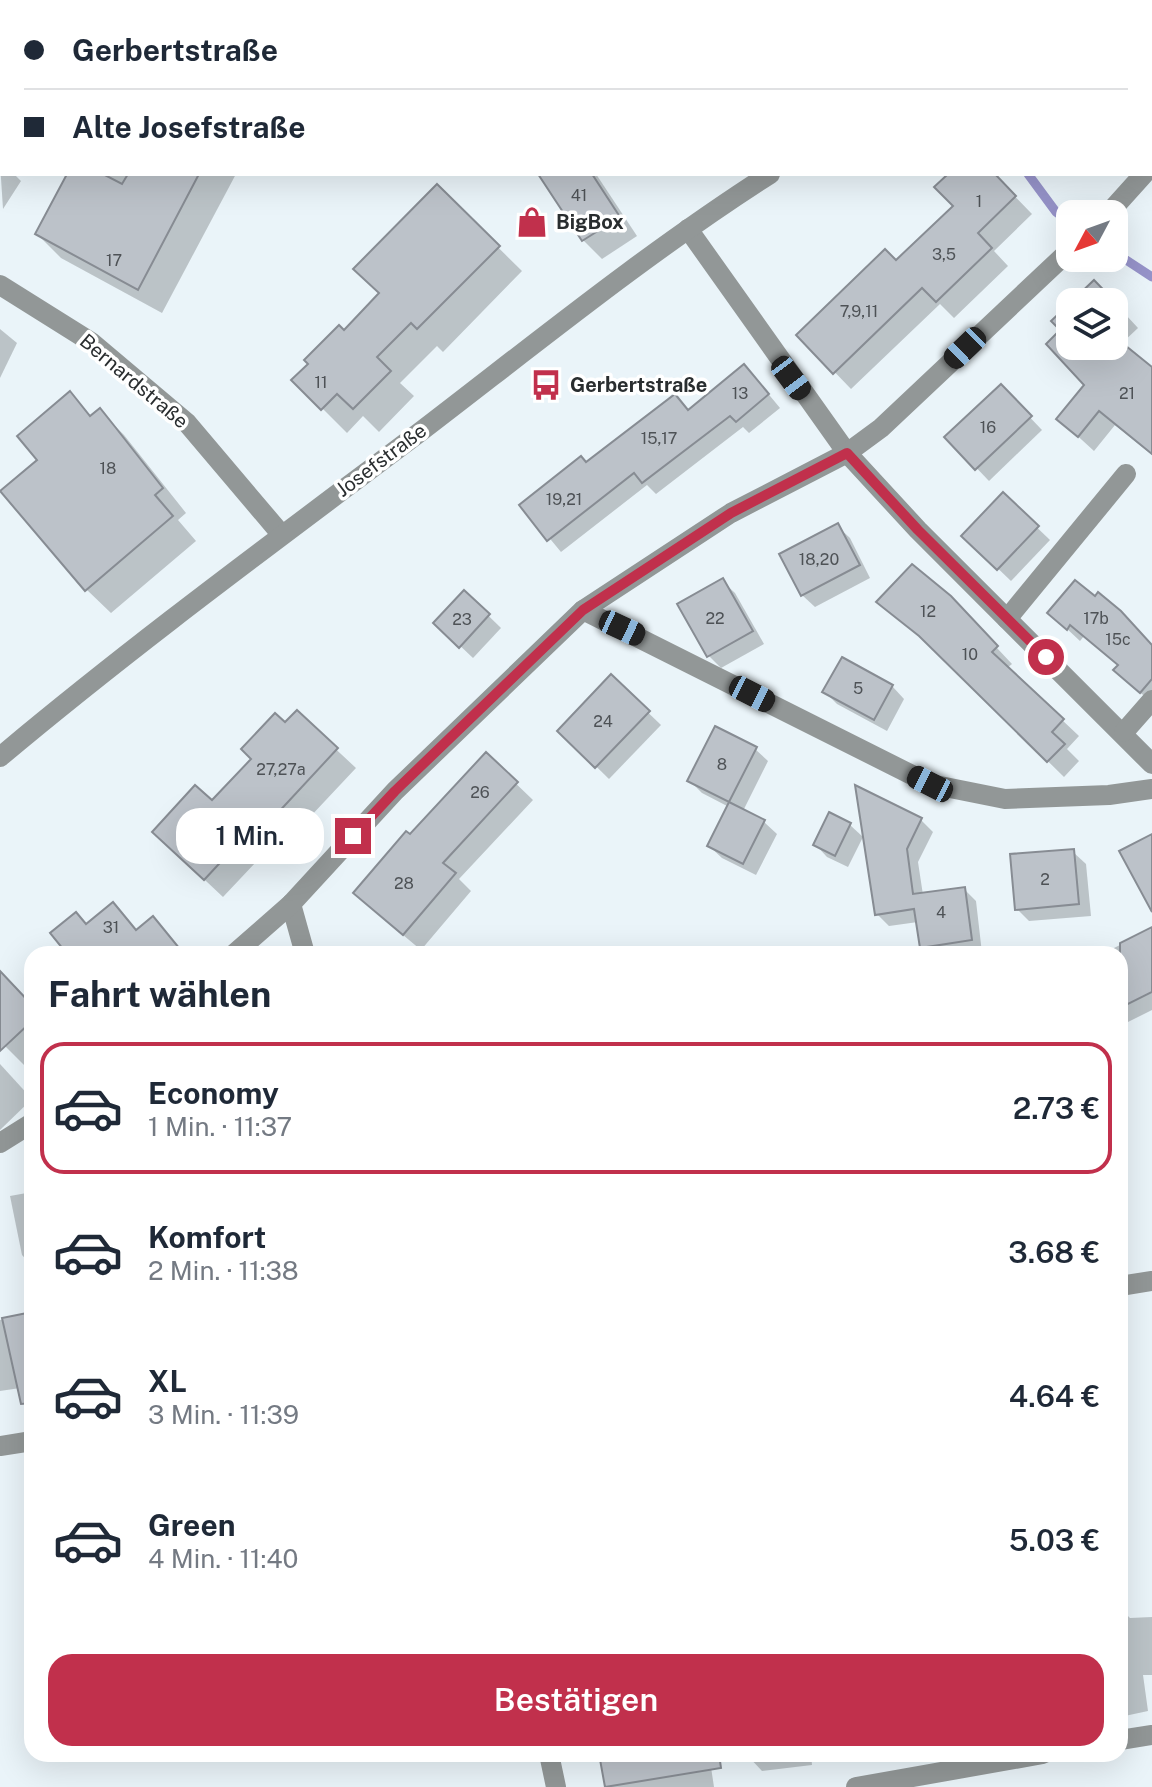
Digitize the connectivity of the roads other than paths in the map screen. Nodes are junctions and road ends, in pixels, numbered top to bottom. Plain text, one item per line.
1 (767, 176) edge
2 (1142, 176) edge
3 (1121, 200) edge
4 (688, 229) junction
5 (1056, 263) edge
6 (0, 285) edge
7 (847, 453) junction
8 (1126, 474) dead end
9 (281, 534) junction
10 (583, 610) junction
11 (1007, 619) junction
12 (1152, 700) edge
13 (1124, 732) junction
14 (0, 757) edge
15 (1152, 764) edge
16 (1152, 789) edge
17 (291, 904) junction
18 (243, 946) edge
19 (303, 946) edge
20 (24, 1128) edge
21 (0, 1143) edge
22 (1152, 1281) edge
23 (1128, 1285) edge
24 (24, 1442) edge
25 (0, 1446) edge
26 (1152, 1735) edge
27 (1128, 1739) edge
28 (551, 1762) edge
29 (998, 1762) edge
30 (556, 1787) edge
31 (856, 1787) edge

1 - 4 street, Josefstraße
2 - 3 street
4 - 7 street
4 - 9 street, Josefstraße
5 - 7 street
6 - 9 street, Bernardstraße
7 - 10 street
7 - 11 street
8 - 11 street
9 - 14 street, Josefstraße
10 - 16 street
10 - 17 street
11 - 13 street
12 - 13 street
13 - 15 street
17 - 18 street
17 - 19 street
20 - 21 street
22 - 23 street
24 - 25 street
26 - 27 street
28 - 30 street
29 - 31 street

